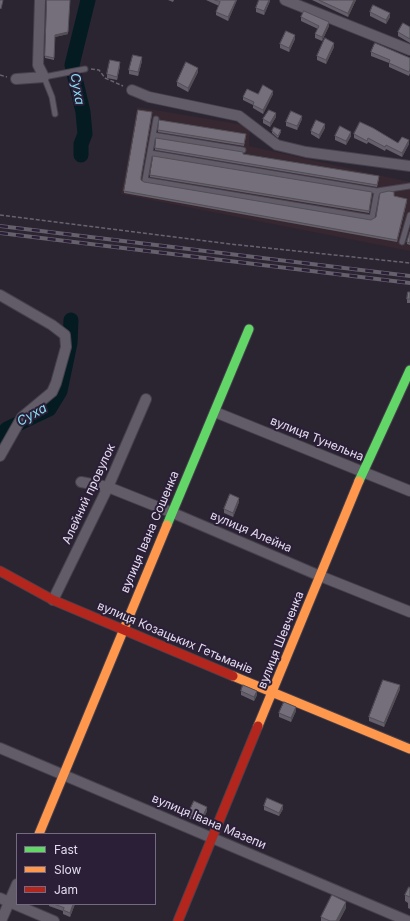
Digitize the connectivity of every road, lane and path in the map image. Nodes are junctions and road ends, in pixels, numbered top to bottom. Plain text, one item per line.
1 (40, 0) edge
2 (285, 0) edge
3 (410, 50) edge
4 (85, 69) joint
5 (44, 77) junction
6 (16, 79) dead end
7 (132, 90) joint
8 (55, 114) dead end
9 (156, 119) dead end
10 (153, 135) junction
11 (243, 150) edge
12 (150, 153) junction
13 (410, 166) edge
14 (410, 186) edge
15 (377, 191) junction
16 (0, 215) edge
17 (410, 215) edge
18 (402, 242) dead end
19 (410, 263) edge
20 (0, 295) edge
21 (249, 329) dead end
22 (410, 370) edge
23 (146, 399) dead end
24 (215, 412) junction
25 (0, 456) edge
26 (363, 471) junction
27 (81, 482) dead end
28 (108, 487) junction
29 (410, 491) edge
30 (173, 513) junction
31 (0, 571) edge
32 (320, 576) junction
33 (53, 600) junction
34 (410, 612) edge
35 (123, 629) junction
36 (272, 692) junction
37 (0, 748) edge
38 (410, 749) edge
39 (64, 774) junction
40 (38, 833) edge
41 (214, 838) junction
42 (16, 885) edge
43 (5, 900) edge
44 (16, 905) edge
45 (17, 905) edge
46 (1, 921) edge
47 (54, 921) edge
48 (178, 921) edge
49 (408, 921) edge

1 - 5 street
2 - 3 street
4 - 5 lane
4 - 7 path
5 - 6 street
5 - 8 lane
7 - 13 street
9 - 10 lane
10 - 11 lane
10 - 12 lane
12 - 15 lane
12 - 15 lane
14 - 15 lane
16 - 19 path
17 - 18 lane
20 - 25 street
21 - 24 street, вулиця Івана Сошенка
22 - 26 street, вулиця Шевченка
23 - 28 street, Алейний провулок
24 - 26 street, вулиця Тунельна
24 - 30 street, вулиця Івана Сошенка
26 - 29 street, вулиця Тунельна
26 - 32 street, вулиця Шевченка
27 - 28 street, вулиця Алейна
28 - 30 street, вулиця Алейна
28 - 33 street, Алейний провулок
30 - 32 street, вулиця Алейна
30 - 35 street, вулиця Івана Сошенка
31 - 33 street, вулиця Козацьких Гетьманів
32 - 34 street, вулиця Алейна
32 - 36 street, вулиця Шевченка
33 - 35 street, вулиця Козацьких Гетьманів
35 - 36 street, вулиця Козацьких Гетьманів
35 - 39 street, вулиця Івана Сошенка
36 - 38 street, вулиця Козацьких Гетьманів
36 - 41 street, вулиця Шевченка
37 - 39 street, вулиця Івана Мазепи
39 - 40 street, вулиця Івана Сошенка
39 - 41 street, вулиця Івана Мазепи
41 - 48 street, вулиця Шевченка
41 - 49 street, вулиця Івана Мазепи
42 - 43 street
43 - 44 street
43 - 46 street
45 - 47 street

